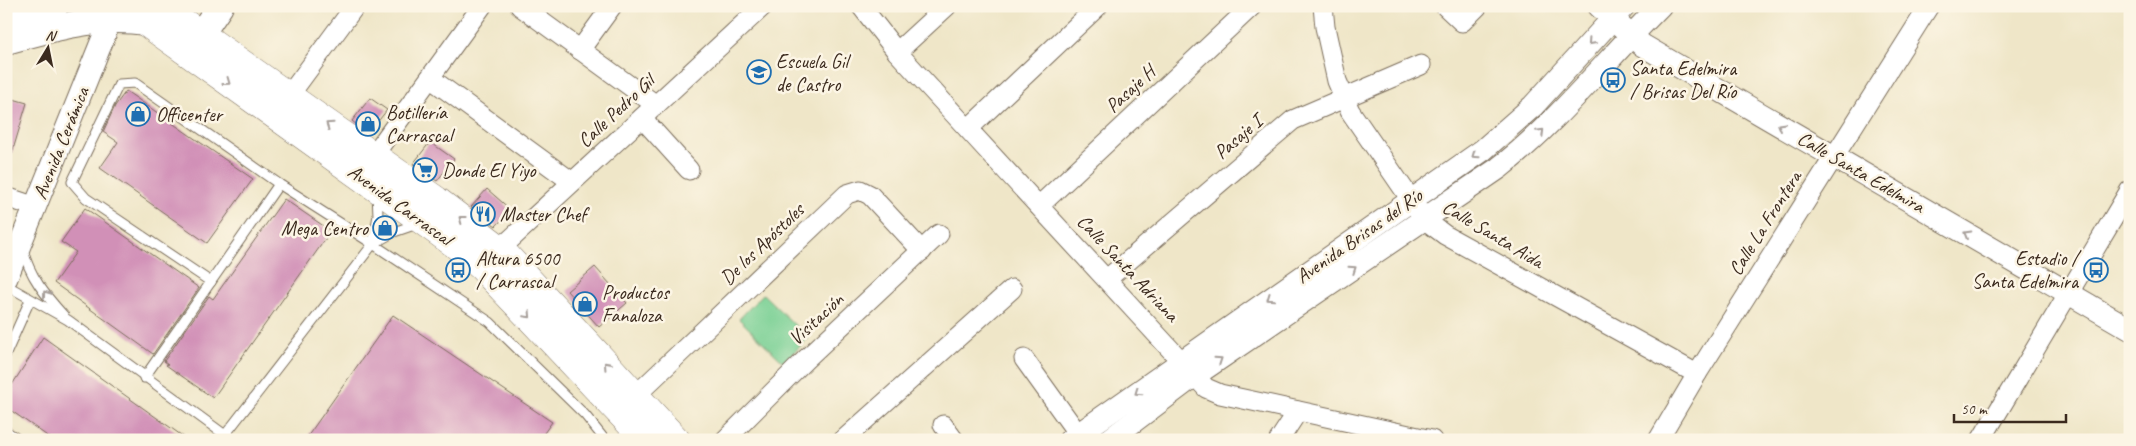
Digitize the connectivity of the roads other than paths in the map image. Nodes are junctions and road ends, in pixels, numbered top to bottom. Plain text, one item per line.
1 (14, 6) edge
2 (55, 6) edge
3 (220, 6) edge
4 (355, 6) edge
5 (482, 6) edge
6 (520, 6) edge
7 (612, 6) edge
8 (763, 6) edge
9 (861, 6) edge
10 (947, 6) edge
11 (1098, 6) edge
12 (1252, 6) edge
13 (1323, 6) edge
14 (1445, 6) edge
15 (1478, 6) edge
16 (1660, 6) edge
17 (1929, 6) edge
18 (116, 10) edge
19 (1612, 10) edge
20 (153, 14) edge
21 (6, 22) edge
22 (1630, 36) junction
23 (6, 41) edge
24 (194, 43) junction
25 (580, 50) junction
26 (897, 52) junction
27 (1420, 65) dead end
28 (430, 78) junction
29 (288, 98) junction
30 (1344, 99) junction
31 (656, 105) junction
32 (642, 118) junction
33 (968, 129) junction
34 (373, 156) junction
35 (1834, 156) junction
36 (690, 170) dead end
37 (572, 182) junction
38 (279, 184) junction
39 (376, 186) junction
40 (2130, 190) edge
41 (6, 197) edge
42 (1410, 200) junction
43 (36, 206) junction
44 (1039, 206) junction
45 (1425, 220) junction
46 (425, 221) junction
47 (940, 234) dead end
48 (21, 242) junction
49 (373, 244) junction
50 (500, 249) junction
51 (922, 251) junction
52 (6, 278) edge
53 (1107, 279) junction
54 (211, 282) junction
55 (6, 285) edge
56 (1012, 289) dead end
57 (2068, 293) junction
58 (30, 300) junction
59 (68, 320) junction
60 (2130, 330) edge
61 (6, 354) edge
62 (1024, 359) dead end
63 (1189, 368) junction
64 (1697, 374) junction
65 (144, 378) junction
66 (635, 396) junction
67 (1298, 410) junction
68 (6, 431) edge
69 (223, 437) edge
70 (1074, 437) edge
71 (1406, 437) edge
72 (19, 440) edge
73 (605, 440) edge
74 (646, 440) edge
75 (676, 440) edge
76 (725, 440) edge
77 (843, 440) edge
78 (1108, 440) edge
79 (1279, 440) edge
80 (1432, 440) edge
81 (1658, 440) edge
82 (1981, 440) edge

1 - 21 main road
2 - 21 main road
3 - 24 main road
4 - 29 street
5 - 28 street
6 - 25 street
7 - 25 street
8 - 31 street, Calle Pedro Gil
9 - 26 street, Calle Santa Adriana
10 - 26 street
11 - 33 street
12 - 44 street, Pasaje H
13 - 30 street, Calle Santa Aida
14 - 15 street
16 - 22 street, Avenida Brisas del Río
17 - 35 street, Calle La Frontera
18 - 20 main road, Avenida Carrascal
18 - 23 main road
18 - 43 street, Avenida Cerámica
19 - 22 street, Calle Santa Edelmira
19 -> 42 street, Avenida Brisas del Río
20 - 24 main road, Avenida Carrascal
35 -> 22 street, Calle Santa Edelmira
45 -> 22 street, Avenida Brisas del Río
24 - 29 main road, Avenida Carrascal
24 -> 39 main road, Avenida Carrascal
25 - 31 street
26 - 33 street, Calle Santa Adriana
27 - 30 street, Pasaje I
28 - 34 street
28 - 37 street
34 -> 29 main road, Avenida Carrascal
30 - 42 street, Calle Santa Aida
30 - 53 street, Pasaje I
31 - 32 street, Calle Pedro Gil
32 - 36 street
32 - 37 street, Calle Pedro Gil
33 - 44 street, Calle Santa Adriana
50 -> 34 main road, Avenida Carrascal
57 -> 35 street, Calle Santa Edelmira
35 - 64 street, Calle La Frontera
37 - 50 street, Calle Pedro Gil
38 - 49 lane
38 - 54 lane
38 - 54 lane
39 - 46 main road, Avenida Carrascal
39 - 49 lane
40 - 57 street
41 - 43 street
42 - 45 street, Calle Santa Aida
42 -> 63 street, Avenida Brisas del Río
43 - 48 street, Avenida Cerámica
44 - 53 street, Calle Santa Adriana
63 -> 45 street, Avenida Brisas del Río
45 - 64 street, Calle Santa Aida
46 - 49 lane
46 -> 74 main road, Avenida Carrascal
47 - 51 street, Visitación
48 - 52 street, Avenida Cerámica
59 -> 48 lane
49 - 69 lane
49 - 73 lane
66 -> 50 main road, Avenida Carrascal
51 - 66 street, De los Apóstoles
51 - 76 street, Visitación
53 - 63 street, Calle Santa Adriana
54 - 65 lane
55 - 58 lane
56 - 77 street
57 - 60 street, Calle Santa Edelmira
57 - 82 street
58 - 59 lane
58 - 61 lane
59 - 65 lane
62 - 70 street
63 - 67 street, Calle Santa Adriana
63 -> 70 street, Avenida Brisas del Río
63 - 78 street, Avenida Brisas del Río
64 - 81 street, Calle La Frontera
65 - 69 lane
66 - 75 main road, Avenida Carrascal
67 - 71 street, Calle Santa Adriana
67 - 79 street
68 - 72 lane
71 - 80 street, Calle Santa Adriana

